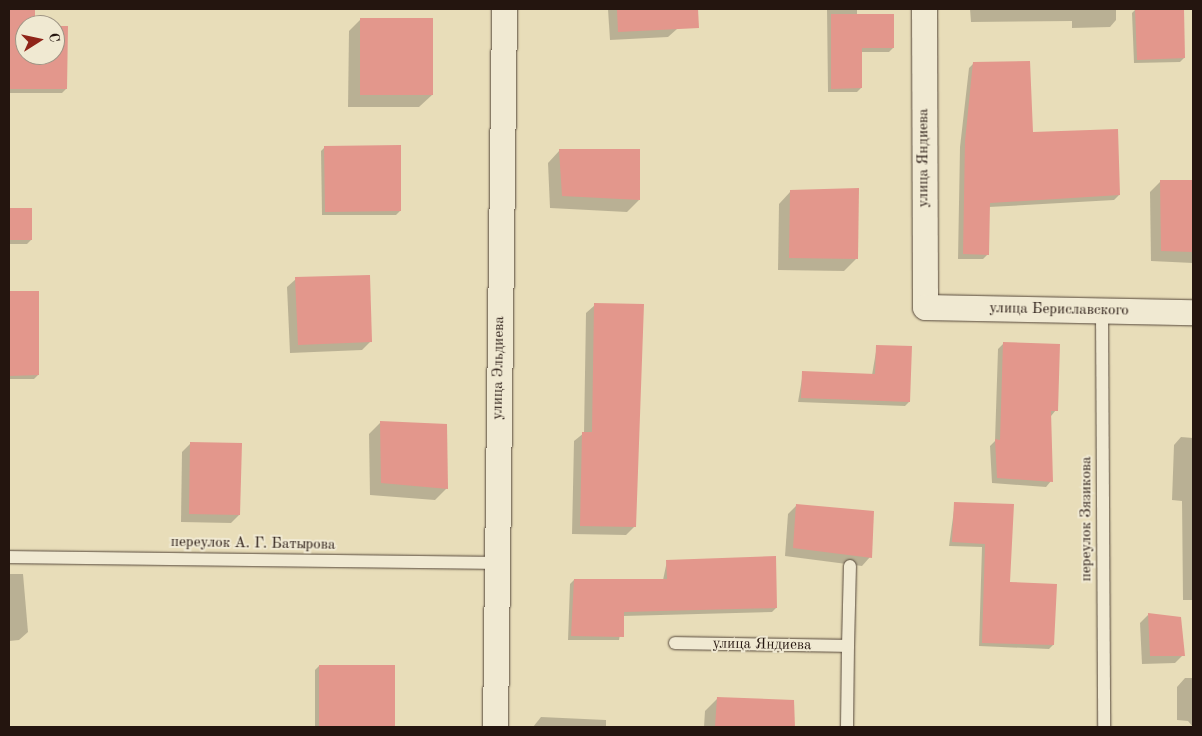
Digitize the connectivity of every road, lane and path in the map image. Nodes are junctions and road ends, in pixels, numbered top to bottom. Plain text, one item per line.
1 (504, 9) edge
2 (924, 9) edge
3 (925, 307) joint
4 (1102, 310) junction
5 (1193, 312) edge
6 (9, 557) edge
7 (496, 563) junction
8 (850, 566) dead end
9 (676, 644) dead end
10 (848, 646) junction
11 (495, 727) edge
12 (847, 727) edge
13 (1104, 727) edge

1 - 7 street, улица Эльдиева
2 - 3 street, улица Яндиева
3 - 4 street, улица Бериславского
4 - 5 street, улица Бериславского
4 - 13 lane, переулок Зязикова
6 - 7 lane, переулок А. Г. Батырова
7 - 11 street, улица Эльдиева
8 - 10 lane
9 - 10 lane, улица Яндиева
10 - 12 lane

